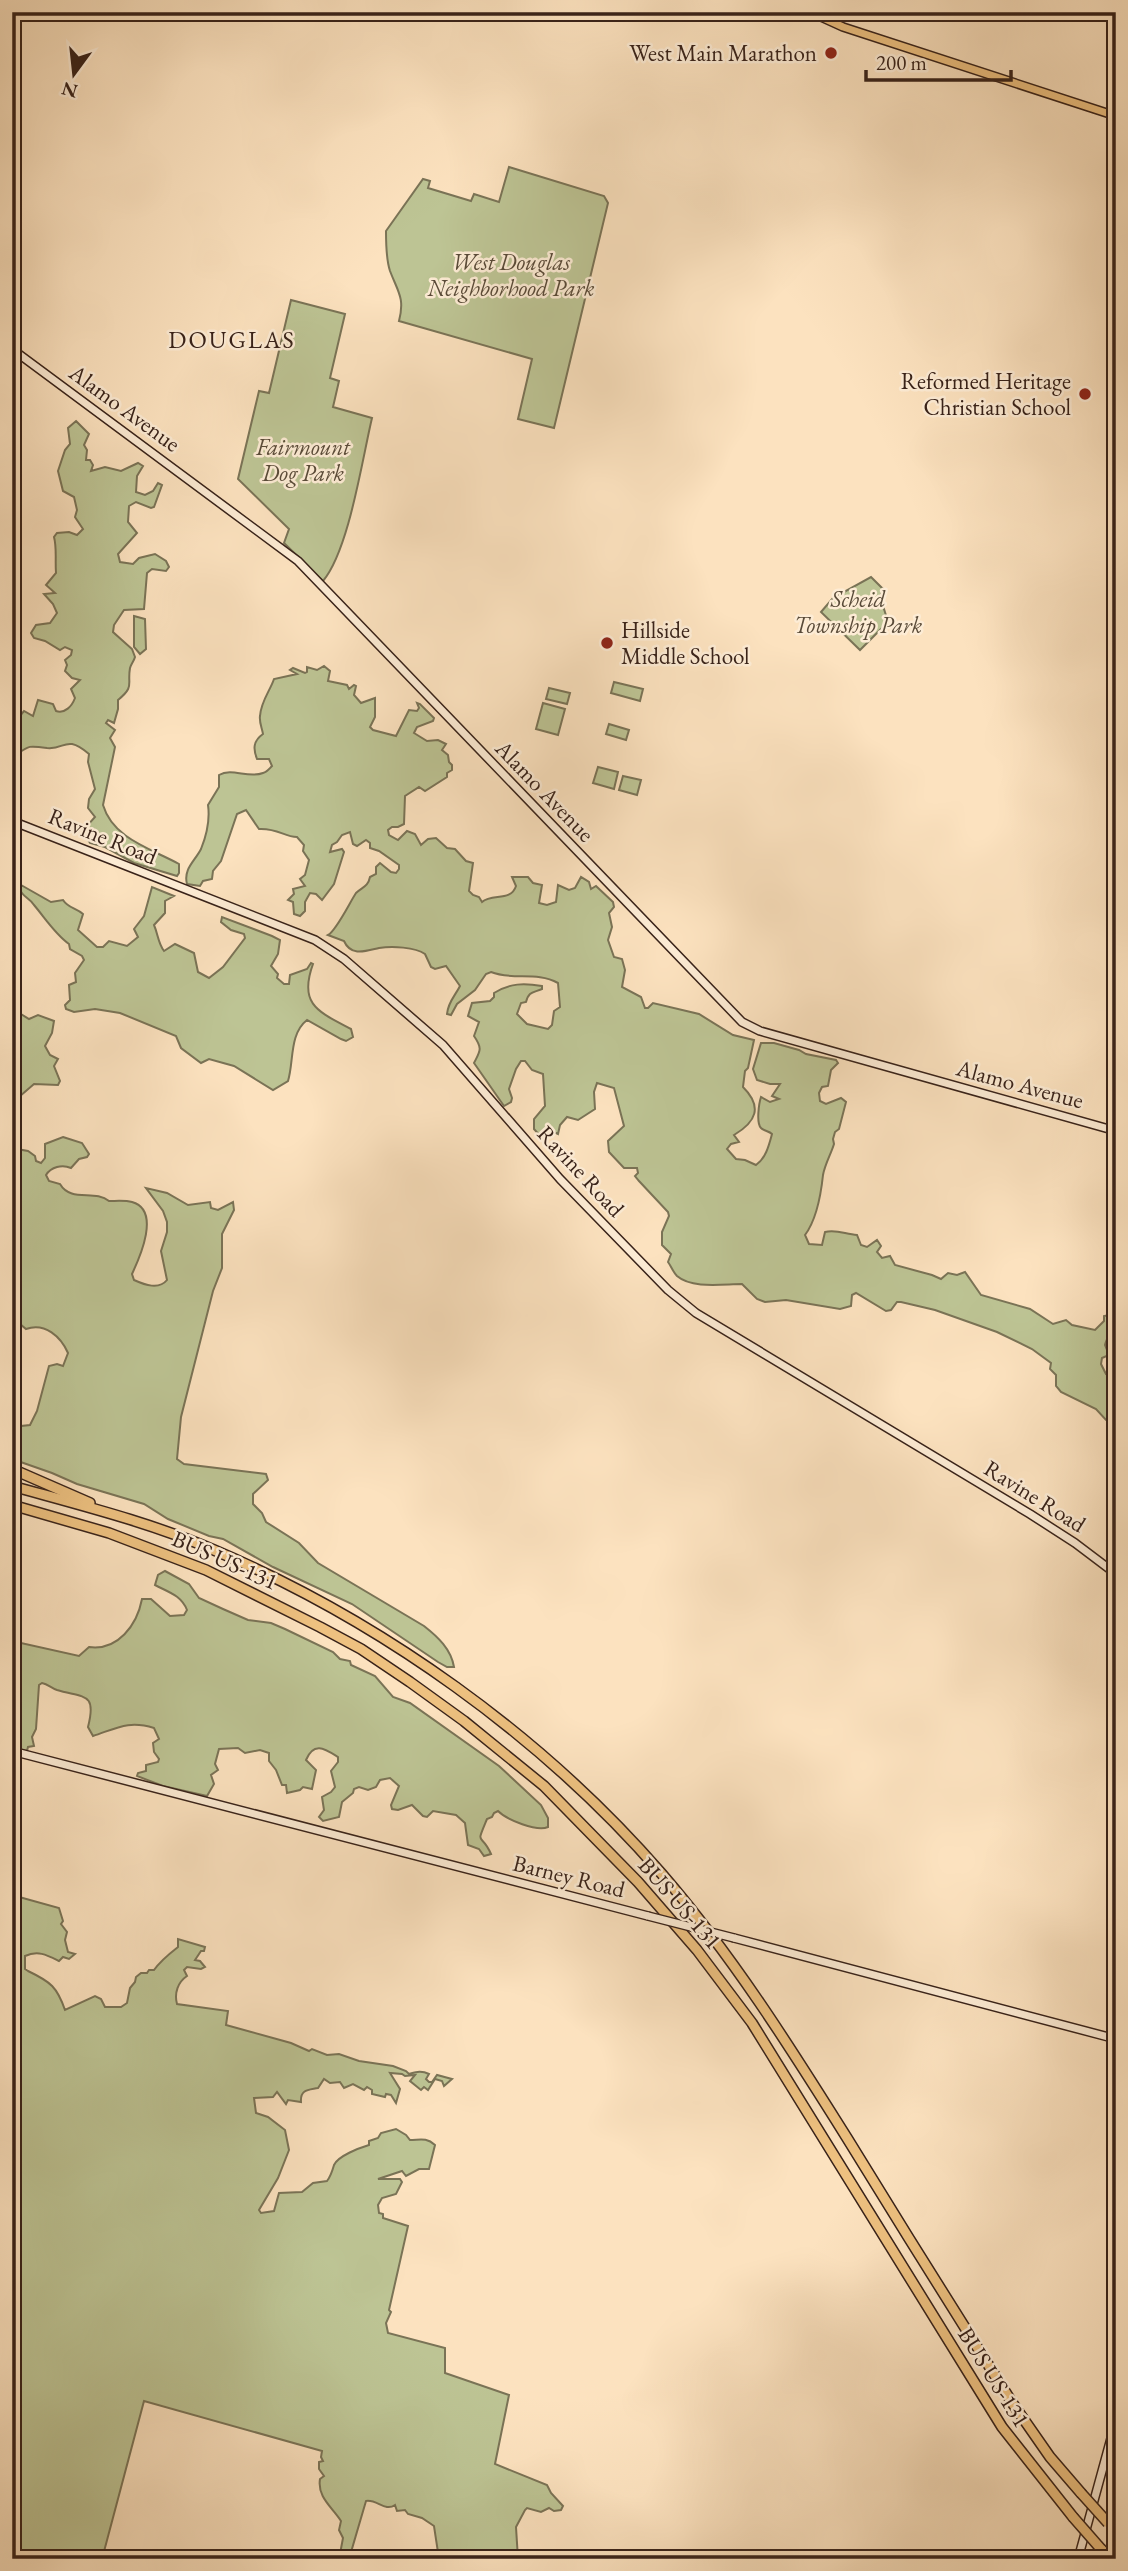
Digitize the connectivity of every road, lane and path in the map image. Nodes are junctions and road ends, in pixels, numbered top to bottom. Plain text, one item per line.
1 (810, 12) edge
2 (1116, 116) edge
3 (12, 349) edge
4 (12, 508) edge
5 (12, 530) edge
6 (12, 821) edge
7 (1116, 1130) edge
8 (12, 1469) edge
9 (12, 1486) edge
10 (12, 1505) edge
11 (121, 1516) junction
12 (1116, 1574) edge
13 (12, 1751) edge
14 (1116, 2039) edge
15 (1116, 2420) edge
16 (1116, 2531) edge
17 (1078, 2559) edge
18 (1111, 2559) edge

1 - 2 main road
3 - 7 street, Alamo Avenue
4 - 5 street
6 - 12 street, Ravine Road
8 - 11 highway
9 - 11 highway, BUS US-131
10 - 18 highway, BUS US-131, bridge
11 - 16 highway, BUS US-131, bridge
13 - 14 street, Barney Road, bridge
15 - 17 street

